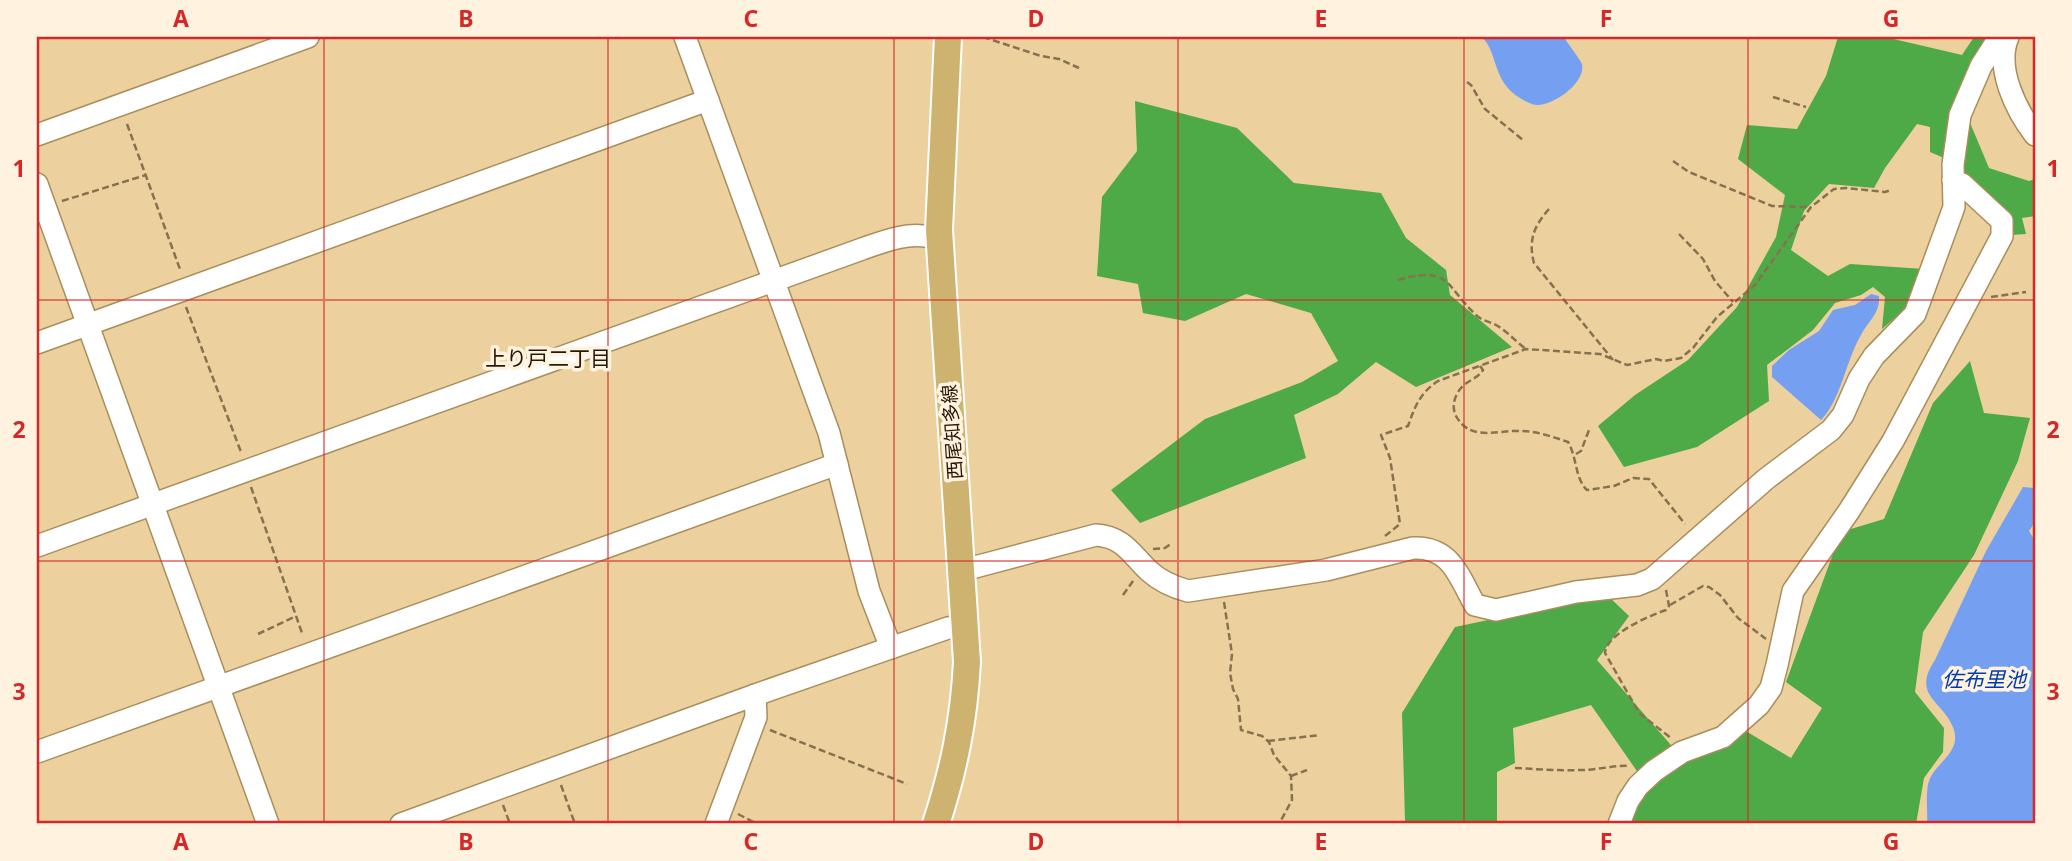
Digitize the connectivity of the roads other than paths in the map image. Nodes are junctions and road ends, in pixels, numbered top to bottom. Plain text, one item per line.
1 (308, 37) edge
2 (685, 37) edge
3 (948, 37) edge
4 (2007, 39) edge
5 (708, 100) junction
6 (37, 135) edge
7 (2035, 135) edge
8 (1953, 180) junction
9 (37, 184) edge
10 (939, 230) junction
11 (774, 281) junction
12 (87, 324) junction
13 (37, 343) edge
14 (837, 464) junction
15 (152, 505) junction
16 (37, 546) edge
17 (961, 568) junction
18 (965, 626) junction
19 (891, 648) junction
20 (218, 687) junction
21 (755, 695) junction
22 (37, 752) edge
23 (268, 824) edge
24 (401, 824) edge
25 (716, 824) edge
26 (936, 824) edge
27 (1619, 824) edge

1 - 6 street
2 - 5 street
3 - 10 main road, 西尾知多線
4 - 7 street
4 - 8 street
5 - 11 street
5 - 12 street
8 - 17 street
8 - 27 street
9 - 12 street
10 - 11 street
10 - 17 main road, 西尾知多線
11 - 14 street
11 - 15 street
12 - 13 street
12 - 15 street
14 - 19 street
14 - 20 street
15 - 16 street
15 - 20 street
17 - 18 main road, 西尾知多線
18 - 19 street
18 - 26 main road, 西尾知多線
19 - 21 street
20 - 22 street
20 - 23 street
21 - 24 street
21 - 25 street

